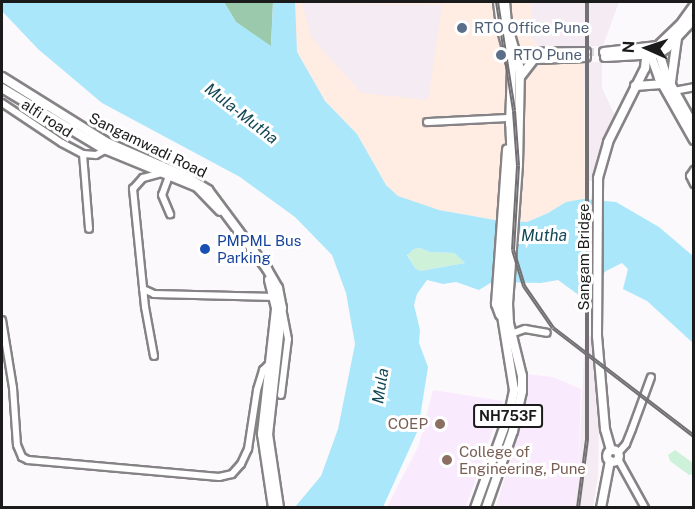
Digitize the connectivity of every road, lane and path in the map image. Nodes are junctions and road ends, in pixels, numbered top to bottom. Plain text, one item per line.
1 (498, 2) edge
2 (505, 2) edge
3 (693, 6) edge
4 (693, 19) edge
5 (689, 30) edge
6 (677, 38) junction
7 (649, 53) junction
8 (604, 54) tunnel mouth
9 (514, 56) junction
10 (534, 59) junction
11 (2, 77) edge
12 (520, 78) junction
13 (635, 86) junction
14 (669, 87) junction
15 (693, 87) edge
16 (2, 88) edge
17 (2, 104) edge
18 (510, 118) junction
19 (427, 122) dead end
20 (693, 126) edge
21 (693, 140) edge
22 (108, 147) junction
23 (515, 150) junction
24 (84, 154) junction
25 (512, 165) junction
26 (693, 171) edge
27 (165, 174) junction
28 (693, 184) edge
29 (170, 214) dead end
30 (89, 229) dead end
31 (143, 289) junction
32 (278, 297) junction
33 (502, 304) junction
34 (279, 308) junction
35 (2, 320) edge
36 (547, 333) dead end
37 (511, 334) junction
38 (154, 356) dead end
39 (274, 362) junction
40 (651, 377) dead end
41 (281, 395) dead end
42 (267, 449) junction
43 (614, 456) junction
44 (273, 507) edge
45 (279, 507) edge
46 (475, 507) edge
47 (486, 507) edge
48 (601, 507) edge
49 (645, 507) edge

1 - 9 highway, NH753F
2 - 9 highway, NH753F
3 - 7 main road
4 - 5 main road
5 - 6 main road
6 - 7 main road
6 - 14 main road
7 - 8 main road
7 - 13 main road, Sangam Bridge
7 - 14 main road
9 - 10 main road
9 - 10 main road
9 - 12 highway, NH753F
9 - 18 highway, NH753F
10 - 12 highway
11 - 22 main road, Sangamwadi Road
12 - 23 highway, NH753F
13 - 14 main road
13 - 43 main road, Sangam Bridge
14 - 15 street
14 - 20 main road
14 - 21 main road
16 - 22 main road, Sangamwadi Road
17 - 24 street, alfi road
18 - 19 street
18 - 23 highway, NH753F
18 - 25 highway, NH753F
22 - 24 street, alfi road
22 - 27 main road, Sangamwadi Road
22 - 32 main road, Sangamwadi Road
23 - 25 highway, NH753F
24 - 30 street
25 - 33 highway, NH753F
25 - 33 highway, NH753F
26 - 28 street
27 - 29 street
27 - 31 street
27 - 32 main road, Sangamwadi Road
31 - 32 street
31 - 38 street
32 - 34 main road, Sangamwadi Road
33 - 37 highway, NH753F
33 - 46 highway, NH753F
34 - 39 main road, Sangamwadi Road
34 - 41 street
35 - 39 street
36 - 37 street
37 - 47 highway, NH753F
39 - 42 main road, Sangamwadi Road
40 - 43 street
42 - 44 main road
42 - 45 main road
43 - 48 main road
43 - 49 street

